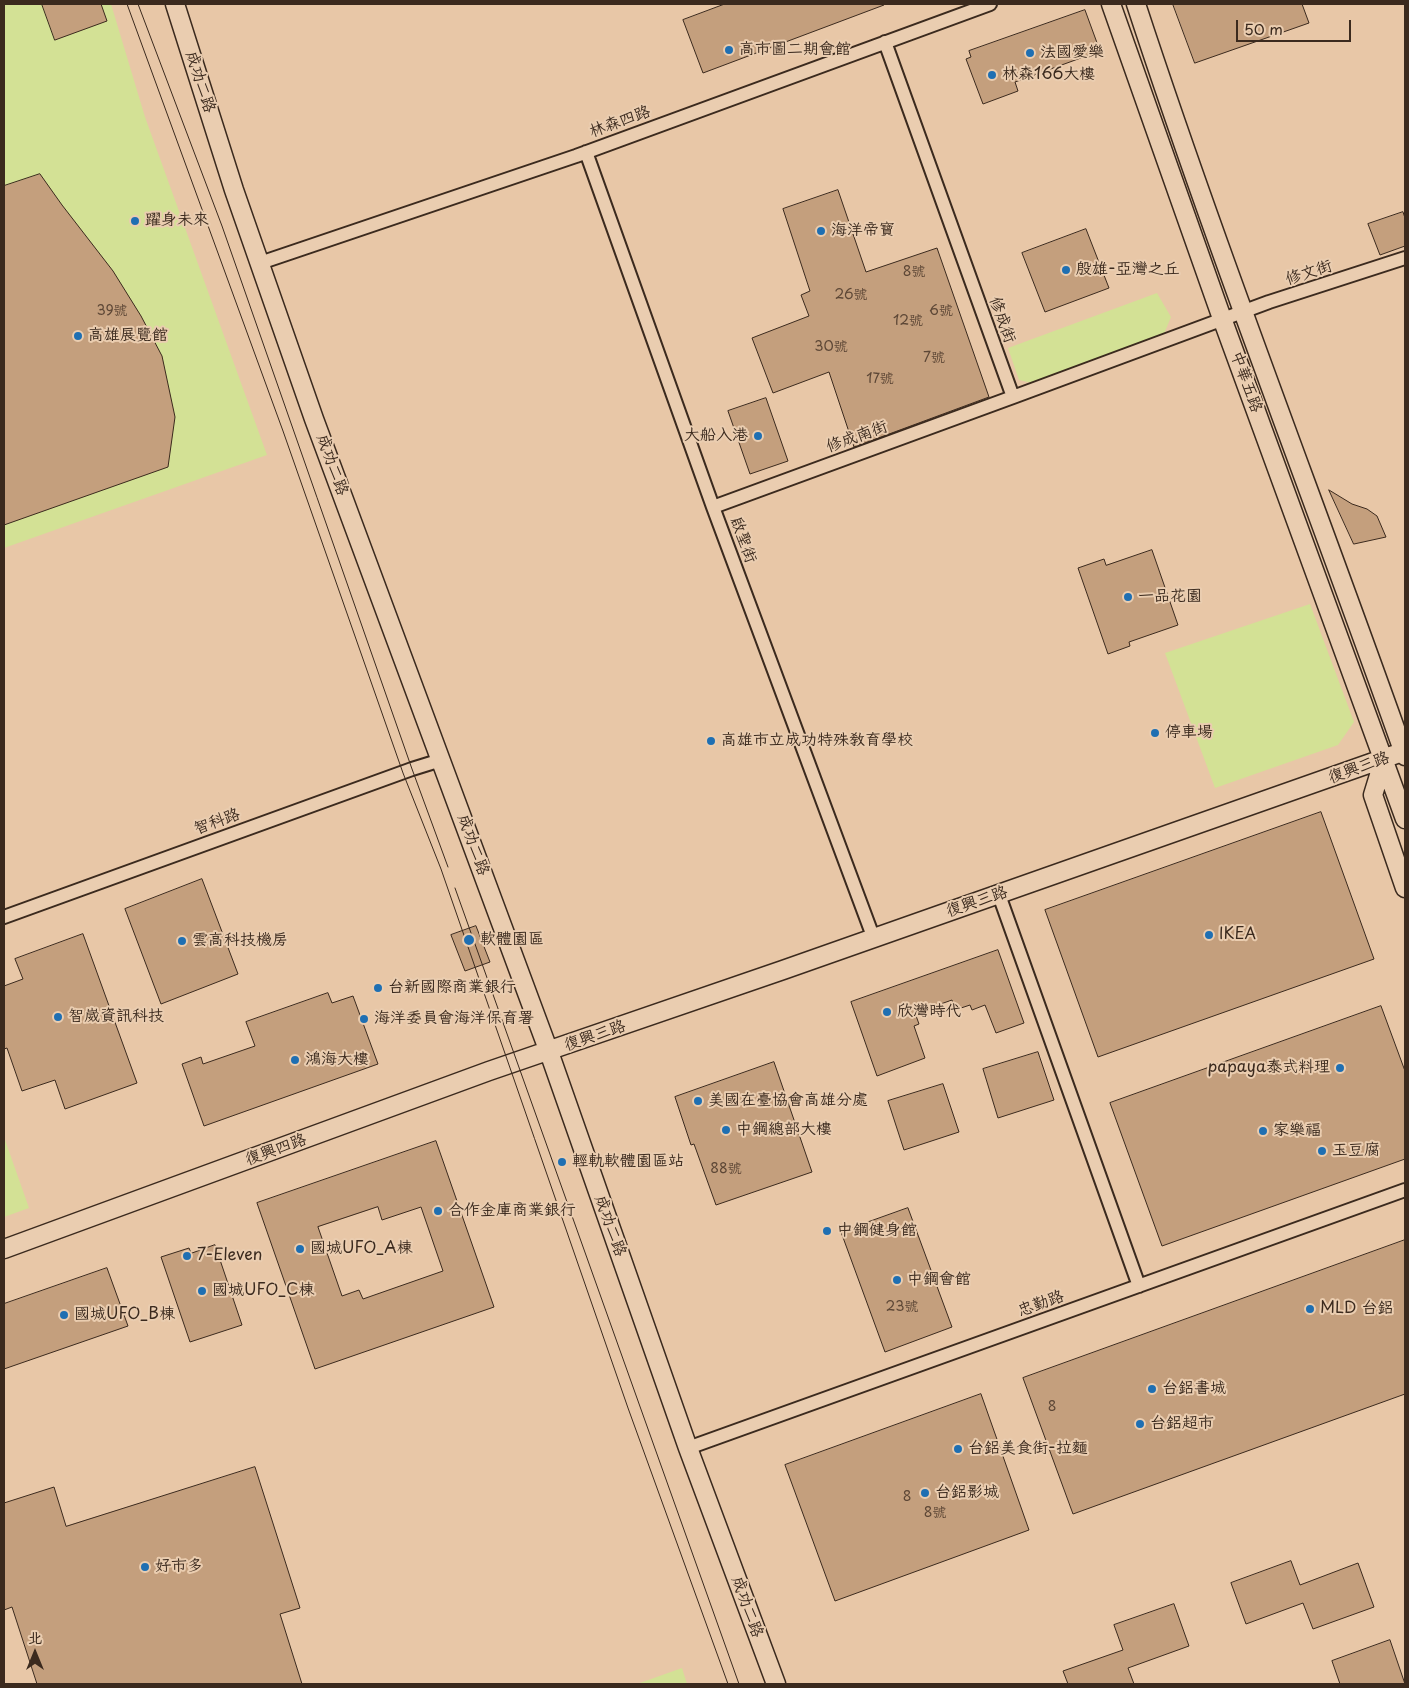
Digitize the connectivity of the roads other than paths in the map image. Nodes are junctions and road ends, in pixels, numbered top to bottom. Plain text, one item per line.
1 (175, 4) edge
2 (990, 4) edge
3 (1111, 4) edge
4 (1136, 4) edge
5 (885, 42) junction
6 (586, 152) junction
7 (1405, 258) edge
8 (260, 263) junction
9 (1243, 312) junction
10 (1223, 320) junction
11 (1012, 397) junction
12 (713, 507) junction
13 (1405, 753) edge
14 (1384, 759) junction
15 (441, 760) junction
16 (1405, 819) edge
17 (1405, 888) edge
18 (999, 894) junction
19 (4, 917) edge
20 (874, 938) junction
21 (549, 1052) junction
22 (1405, 1190) edge
23 (4, 1249) edge
24 (1139, 1286) junction
25 (688, 1448) junction
26 (776, 1684) edge

1 - 8 street, 成功二路
2 - 5 street, 林森四路
3 - 10 street, 中華五路
4 - 9 street, 中華五路
5 - 6 street, 林森四路
5 - 11 street, 修成街
6 - 8 street, 林森四路
6 - 12 street, 啟聖街
7 - 9 street, 修文街
8 - 15 street, 成功二路
9 - 10 street, 修文街
9 - 13 street, 中華五路
10 - 11 street
10 - 14 street, 中華五路
11 - 12 street, 修成南街
12 - 20 street, 啟聖街
13 - 14 street, 復興三路
14 - 16 street, 中華五路
14 - 17 street
14 - 18 street, 復興三路
15 - 19 street, 智科路
15 - 21 street, 成功二路
18 - 20 street, 復興三路
18 - 24 street
20 - 21 street, 復興三路
21 - 23 street, 復興四路
21 - 25 street, 成功二路
22 - 24 street, 忠勤路
24 - 25 street, 忠勤路
25 - 26 street, 成功二路

